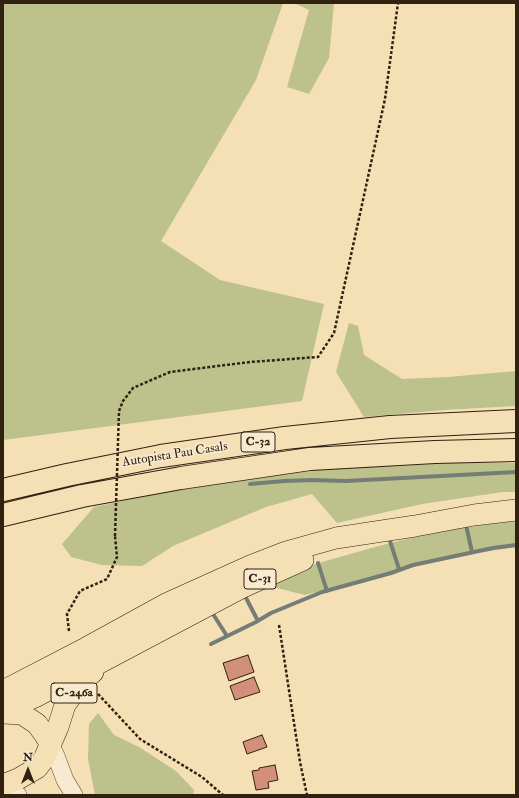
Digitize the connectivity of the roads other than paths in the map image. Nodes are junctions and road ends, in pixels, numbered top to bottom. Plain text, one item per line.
1 (516, 420) edge
2 (516, 450) edge
3 (3, 490) edge
4 (516, 510) edge
5 (3, 515) edge
6 (415, 526) junction
7 (122, 628) junction
8 (116, 654) junction
9 (3, 691) edge
10 (3, 708) edge
11 (3, 712) edge
12 (51, 745) junction
13 (3, 786) edge
14 (18, 795) edge
15 (74, 795) edge

1 - 3 highway, Autopista Pau Casals / C-32
2 - 5 highway, Autopista Pau Casals / C-32
4 - 6 main road, C-31
6 - 7 main road, C-31
6 - 8 main road, C-31
7 - 9 main road, C-31
7 - 10 main road
8 - 11 main road, C-31
8 - 12 main road, C-246a
11 - 12 main road
12 - 13 main road
12 - 15 street
13 - 14 street

